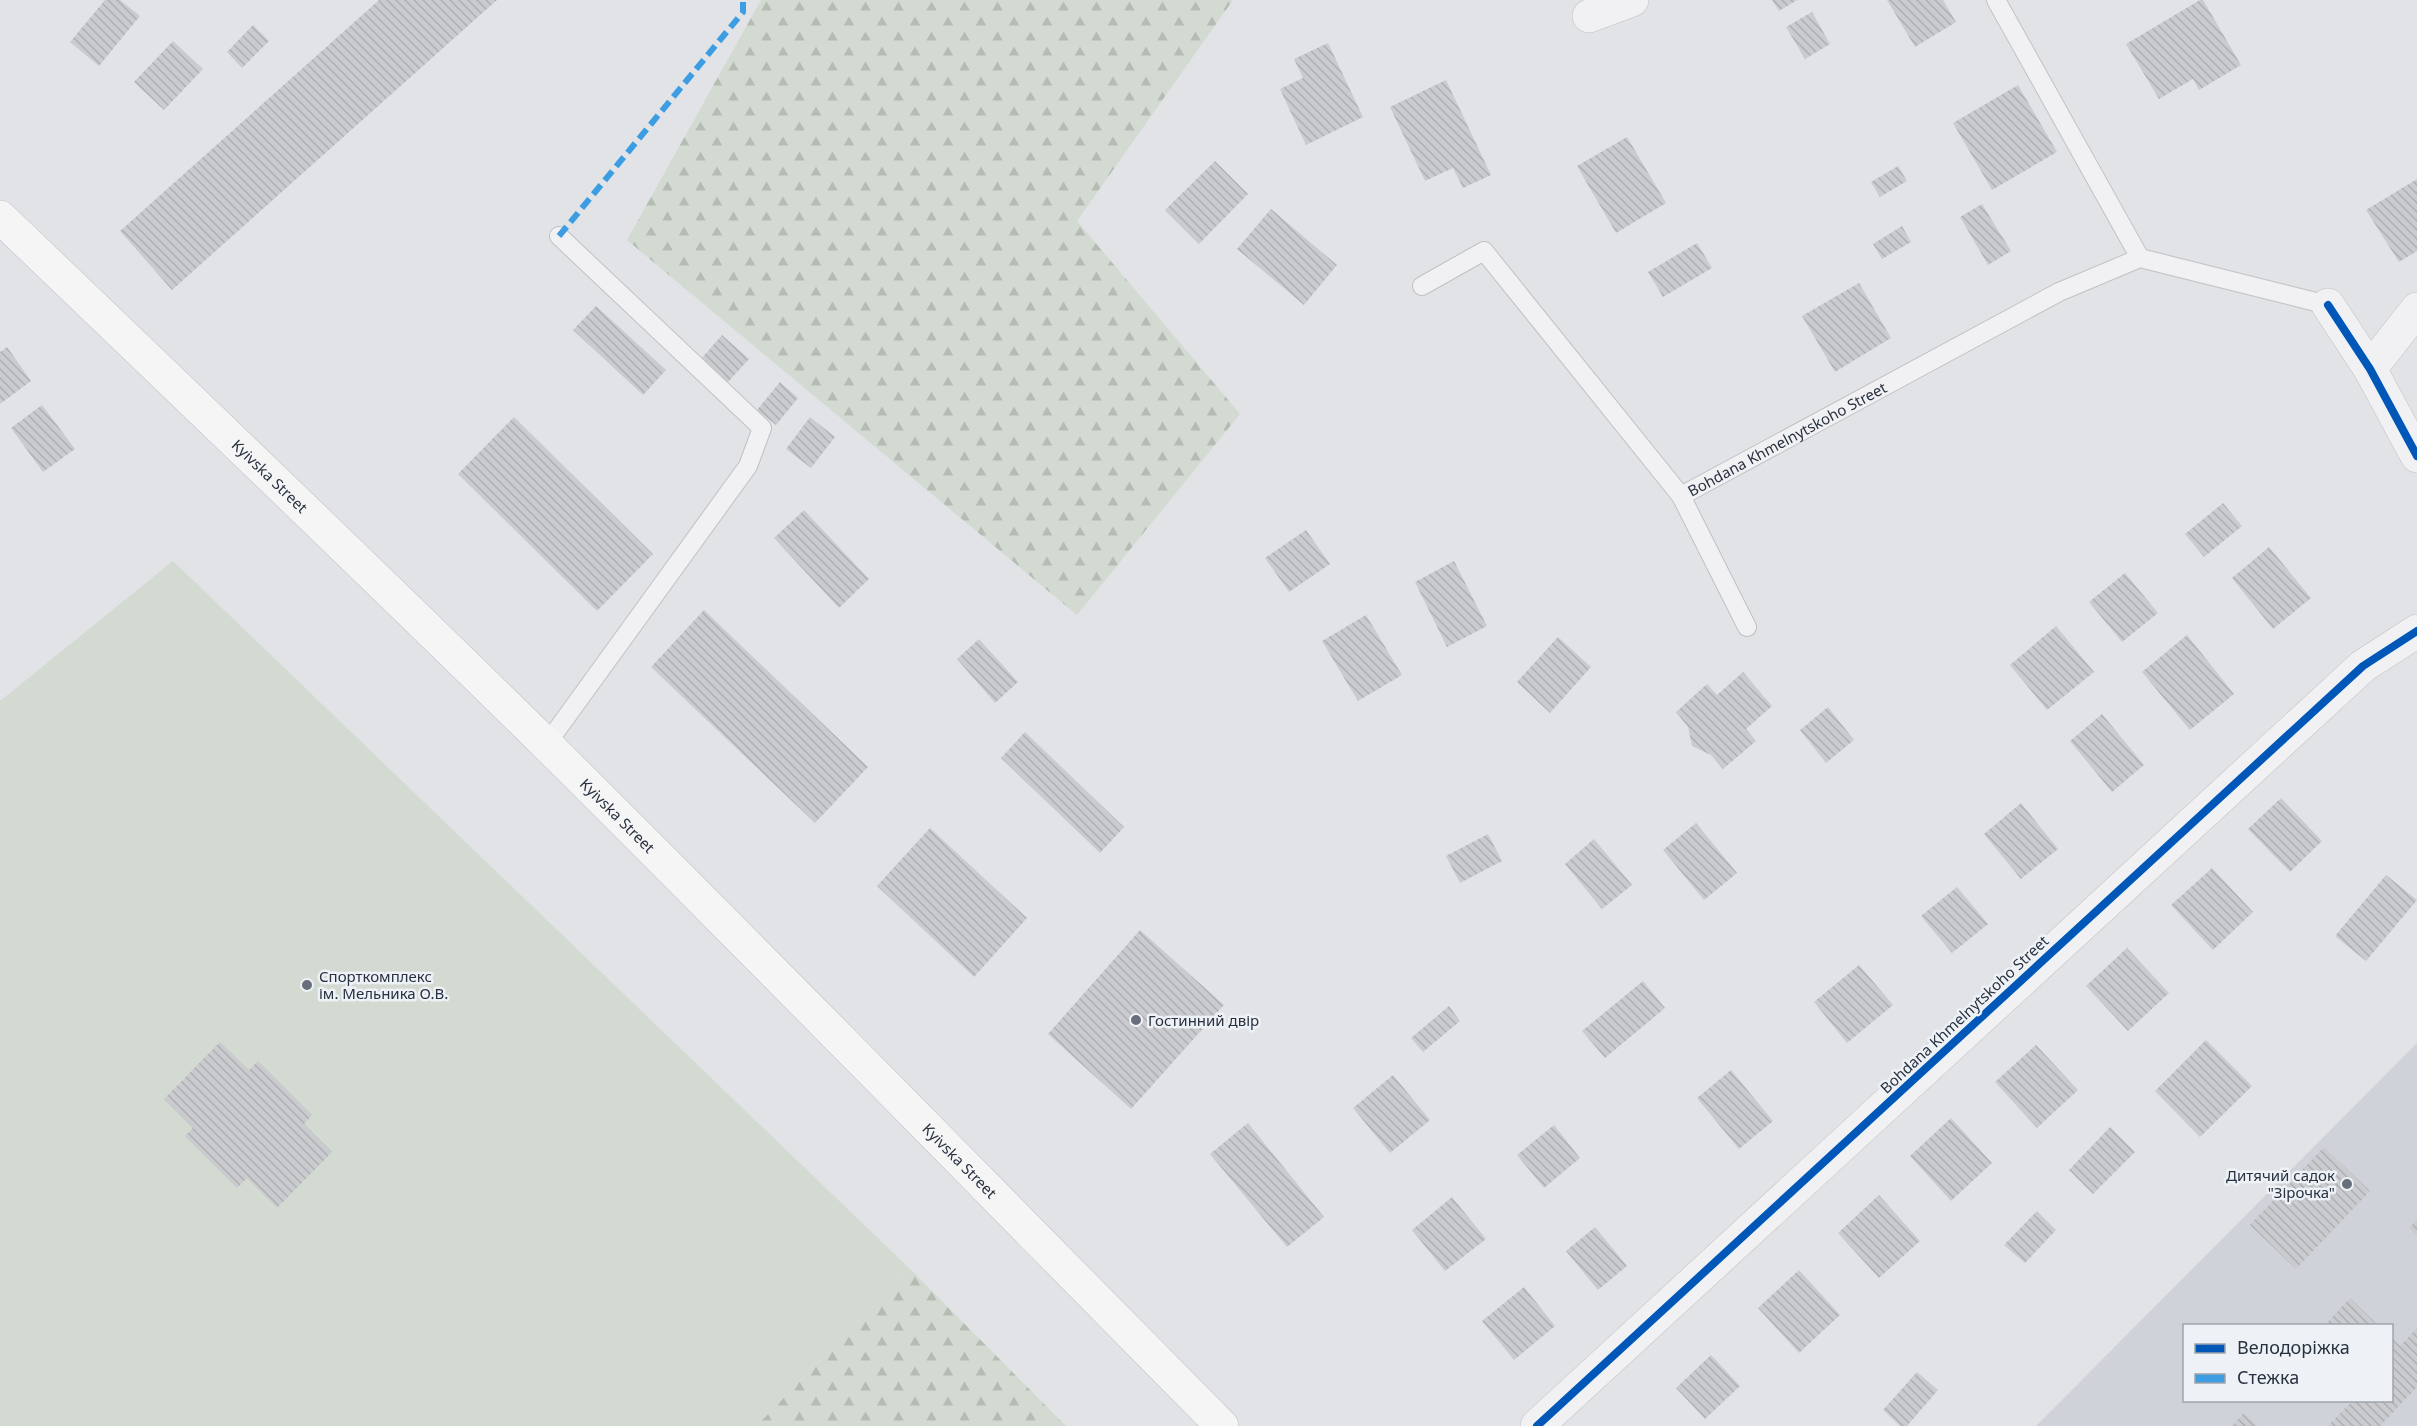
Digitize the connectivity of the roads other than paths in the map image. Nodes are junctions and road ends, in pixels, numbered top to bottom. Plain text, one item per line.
1 (1632, 0) edge
2 (1996, 0) edge
3 (1589, 16) dead end
4 (0, 217) edge
5 (559, 236) dead end
6 (2140, 258) junction
7 (1422, 286) dead end
8 (2328, 305) joint
9 (2417, 309) edge
10 (2370, 369) junction
11 (2417, 456) edge
12 (1681, 496) junction
13 (1747, 627) dead end
14 (2417, 631) edge
15 (546, 745) junction
16 (1222, 1426) edge
17 (1537, 1426) edge

1 - 3 street
2 - 6 lane
4 - 15 main road, Kyivska Street
5 - 15 lane
6 - 8 lane
6 - 12 lane, Bohdana Khmelnytskoho Street
7 - 12 lane, Bohdana Khmelnytskoho Street
8 - 10 street
9 - 10 street
10 - 11 street
12 - 13 lane
14 - 17 street, Bohdana Khmelnytskoho Street
15 - 16 main road, Kyivska Street

